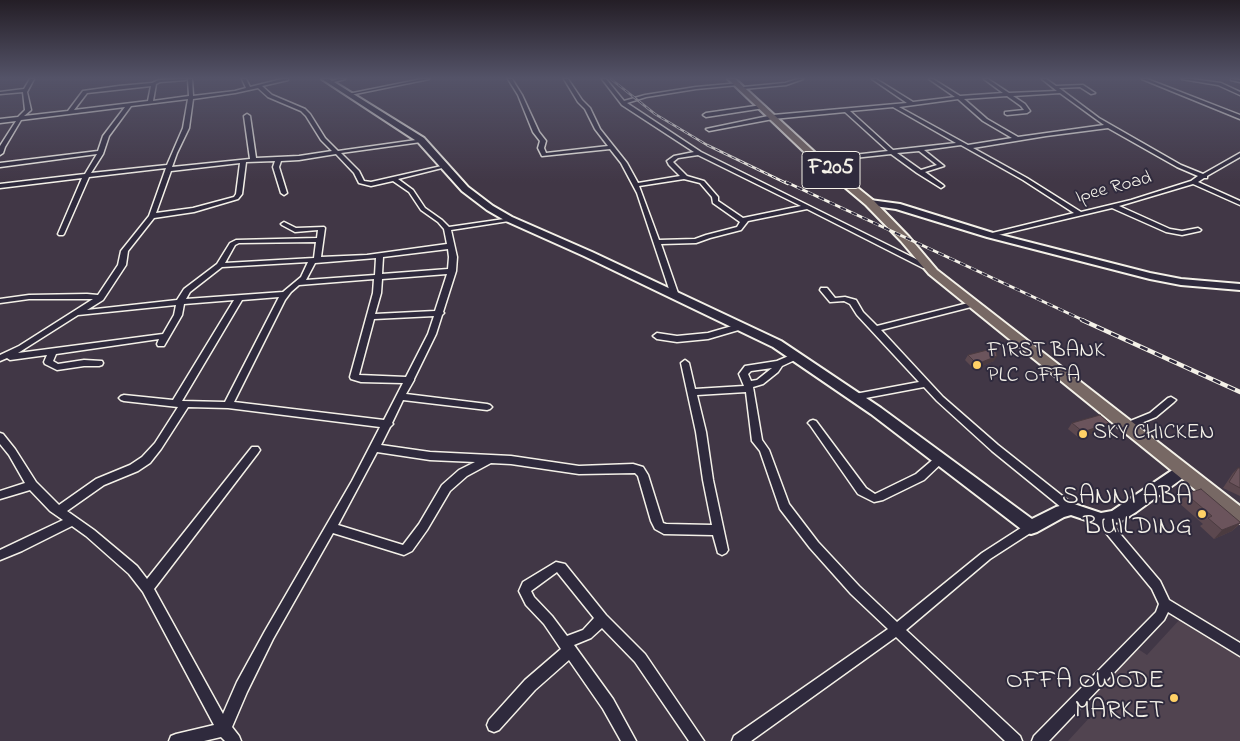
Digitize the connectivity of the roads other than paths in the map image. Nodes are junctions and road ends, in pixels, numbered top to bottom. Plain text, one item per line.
1 (24, 114) edge
2 (52, 114) edge
3 (123, 114) edge
4 (189, 114) edge
5 (307, 114) edge
6 (380, 114) edge
7 (528, 114) edge
8 (590, 114) edge
9 (638, 114) edge
10 (716, 114) edge
11 (769, 114) edge
12 (809, 114) edge
13 (850, 114) edge
14 (907, 114) edge
15 (978, 114) edge
16 (1090, 114) edge
17 (706, 115) dead end
18 (247, 116) dead end
19 (773, 117) junction
20 (20, 118) junction
21 (0, 121) edge
22 (1110, 126) junction
23 (709, 129) dead end
24 (1016, 138) junction
25 (421, 140) junction
26 (963, 146) junction
27 (612, 147) junction
28 (1, 149) edge
29 (922, 150) junction
30 (100, 152) junction
31 (337, 153) junction
32 (699, 153) junction
33 (893, 153) junction
34 (1240, 155) edge
35 (278, 159) junction
36 (253, 160) junction
37 (244, 161) junction
38 (819, 161) junction
39 (0, 165) edge
40 (444, 166) junction
41 (169, 168) junction
42 (919, 172) junction
43 (86, 177) junction
44 (684, 177) junction
45 (1205, 177) junction
46 (393, 178) junction
47 (1193, 182) junction
48 (636, 184) junction
49 (0, 186) edge
50 (941, 186) dead end
51 (284, 193) dead end
52 (870, 203) junction
53 (1240, 203) edge
54 (1113, 206) junction
55 (808, 207) junction
56 (1080, 214) junction
57 (152, 216) junction
58 (509, 219) junction
59 (744, 222) junction
60 (284, 224) dead end
61 (447, 229) junction
62 (1198, 230) dead end
63 (61, 234) dead end
64 (990, 235) junction
65 (320, 240) junction
66 (658, 242) junction
67 (451, 246) junction
68 (380, 255) junction
69 (314, 261) junction
70 (220, 265) junction
71 (926, 266) junction
72 (452, 271) junction
73 (379, 278) junction
74 (297, 283) junction
75 (1240, 287) edge
76 (824, 290) dead end
77 (284, 294) junction
78 (675, 296) junction
79 (240, 297) junction
80 (100, 298) junction
81 (0, 301) edge
82 (180, 302) junction
83 (972, 304) junction
84 (77, 313) junction
85 (440, 313) junction
86 (371, 317) junction
87 (739, 327) junction
88 (876, 329) junction
89 (166, 336) junction
90 (657, 336) dead end
91 (161, 344) dead end
92 (53, 352) junction
93 (794, 357) junction
94 (1, 358) edge
95 (99, 363) dead end
96 (685, 363) dead end
97 (779, 364) junction
98 (410, 380) junction
99 (925, 384) junction
100 (749, 387) junction
101 (692, 392) junction
102 (855, 397) junction
103 (124, 398) dead end
104 (402, 398) junction
105 (1171, 400) dead end
106 (180, 404) junction
107 (228, 405) junction
108 (487, 407) dead end
109 (813, 423) dead end
110 (388, 424) junction
111 (1126, 426) junction
112 (0, 437) edge
113 (375, 448) junction
114 (256, 450) dead end
115 (489, 459) junction
116 (940, 460) junction
117 (1182, 471) junction
118 (32, 485) junction
119 (0, 495) edge
120 (1071, 509) junction
121 (59, 511) junction
122 (1240, 516) edge
123 (1101, 519) junction
124 (72, 521) junction
125 (1031, 527) junction
126 (331, 528) junction
127 (718, 530) junction
128 (722, 550) dead end
129 (0, 555) edge
130 (147, 588) junction
131 (1165, 604) junction
132 (602, 619) junction
133 (898, 629) junction
134 (567, 647) junction
135 (1240, 650) edge
136 (494, 725) dead end
137 (224, 728) junction
138 (176, 741) edge
139 (234, 741) edge
140 (629, 741) edge
141 (697, 741) edge
142 (739, 741) edge
143 (1015, 741) edge
144 (1039, 741) edge

1 - 20 street
2 - 20 street
3 - 30 street
4 - 41 street
5 - 31 street
6 - 25 street
7 - 27 street
8 - 27 street
9 - 32 street
10 - 17 street
11 - 19 main road, F205
12 - 19 street
13 - 33 street
14 - 26 street
15 - 24 street
16 - 22 street
18 - 36 street
19 - 23 street
19 - 38 main road, F205
20 - 21 street
20 - 28 street
22 - 24 street
22 - 45 street
24 - 26 street
25 - 31 street
25 - 40 street
26 - 29 street
26 - 56 street
27 - 48 street
29 - 33 street
29 - 42 street
30 - 39 street
30 - 43 street
31 - 35 street
31 - 46 street
32 - 44 street
32 - 55 street
33 - 38 street
33 - 42 street
34 - 45 street, Ipee Road
35 - 36 street
35 - 51 street
36 - 37 street
37 - 41 street
37 - 57 street
38 - 52 main road, F205
40 - 46 street
40 - 58 street
41 - 43 street
41 - 57 street
42 - 50 street
43 - 49 street
43 - 63 street
44 - 48 street
44 - 59 street
45 - 47 street, Ipee Road
46 - 61 street
47 - 53 street
47 - 54 street, Ipee Road
48 - 66 street
52 - 64 street
52 - 71 main road, F205
54 - 56 street, Ipee Road
54 - 62 street
55 - 59 street
55 - 71 street
56 - 64 street, Ipee Road
57 - 80 street
58 - 61 street
58 - 78 street
59 - 66 street
60 - 65 street
61 - 67 street
64 - 75 street
65 - 69 street
65 - 70 street
66 - 78 street
67 - 68 street
67 - 72 street
68 - 69 street
68 - 73 street
69 - 70 street
69 - 74 street
70 - 82 street
71 - 83 main road, F205
72 - 73 street
72 - 85 street
73 - 74 street
73 - 86 street
74 - 77 street
76 - 88 street
77 - 79 street
77 - 107 street
78 - 87 street
79 - 82 street
79 - 106 street
80 - 81 street
80 - 84 street
82 - 84 street
82 - 89 street
83 - 88 street
83 - 111 main road, F205
84 - 94 street
85 - 86 street
85 - 98 street
86 - 98 street
87 - 90 street
87 - 93 street
88 - 99 street
89 - 91 street
89 - 92 street
92 - 94 street
92 - 95 street
93 - 97 street
93 - 102 street
96 - 101 street
97 - 100 street
97 - 100 street
98 - 104 street
99 - 102 street
99 - 120 street
100 - 101 street
100 - 133 street
101 - 127 street
102 - 116 street
103 - 106 street
104 - 108 street
104 - 110 street
105 - 111 street
106 - 107 street
106 - 121 street
107 - 110 street
109 - 116 street
110 - 113 street
111 - 117 main road, F205
112 - 118 street
113 - 115 street
113 - 126 street
114 - 130 street
115 - 126 street
115 - 127 street
116 - 125 street
117 - 122 main road, F205
117 - 123 street
118 - 119 street
118 - 121 street
120 - 123 street
120 - 125 street
121 - 124 street
123 - 131 street
124 - 129 street
124 - 130 street
125 - 133 street
126 - 137 street
127 - 128 street
130 - 137 street
131 - 135 street
131 - 144 street
132 - 134 street
132 - 134 street
132 - 141 street
133 - 142 street
133 - 143 street
134 - 136 street
134 - 140 street
137 - 138 street
137 - 139 street

